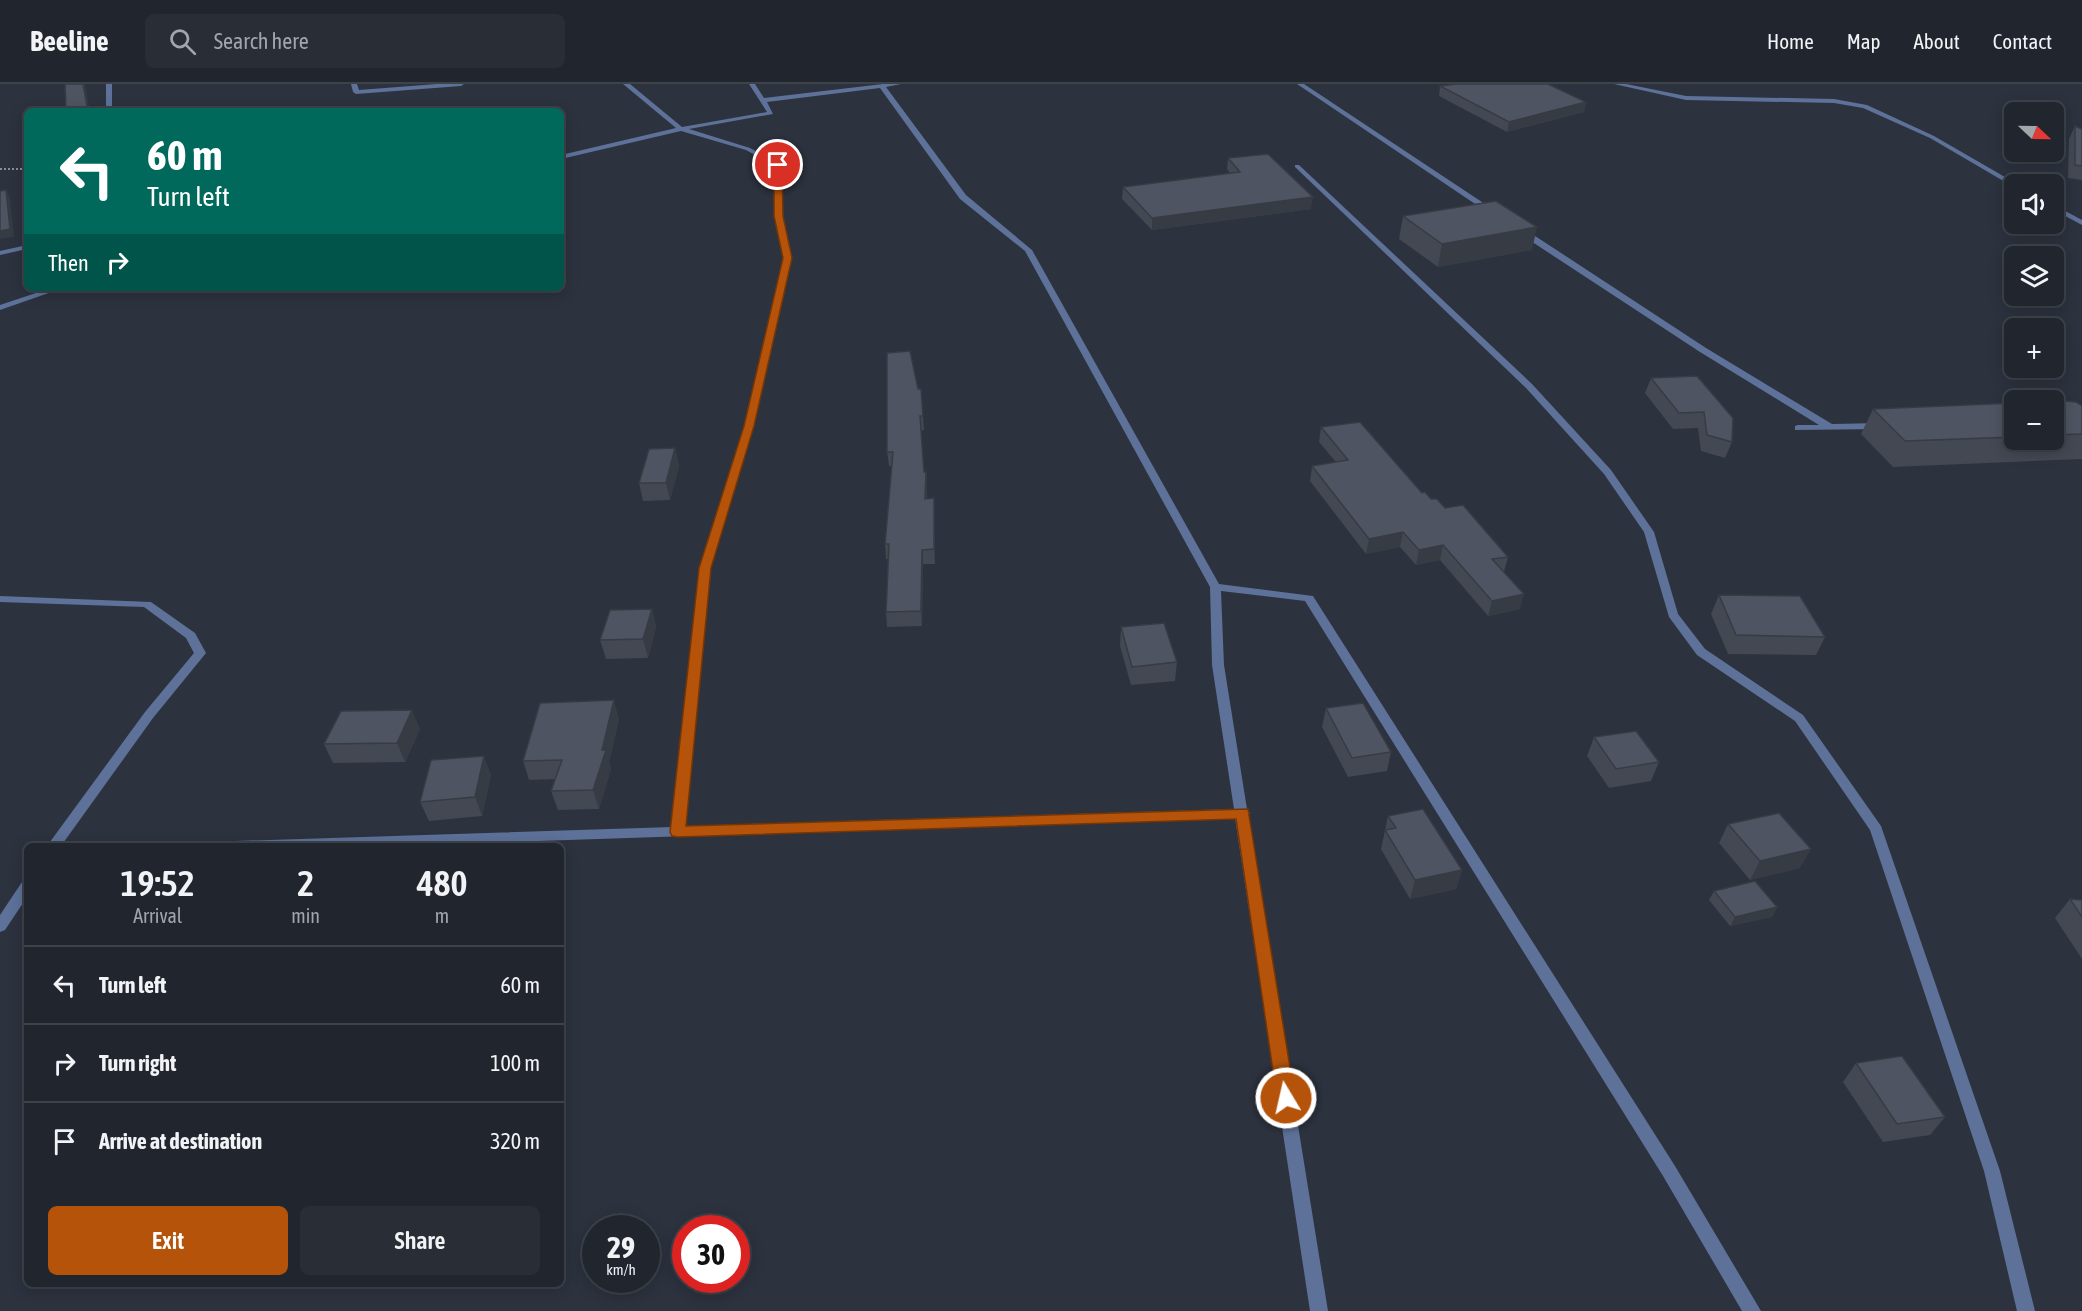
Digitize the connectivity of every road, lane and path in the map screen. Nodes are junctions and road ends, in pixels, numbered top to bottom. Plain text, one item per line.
1 (109, 84) edge
2 (354, 84) edge
3 (461, 84) edge
4 (627, 84) edge
5 (752, 84) edge
6 (898, 84) edge
7 (1300, 84) edge
8 (1617, 84) edge
9 (882, 86) junction
10 (765, 100) junction
11 (109, 108) edge
12 (681, 129) junction
13 (564, 157) edge
14 (1297, 166) dead end
15 (0, 169) edge
16 (24, 169) edge
17 (2004, 179) edge
18 (2064, 213) edge
19 (1504, 219) edge
20 (2082, 224) edge
21 (1514, 226) edge
22 (24, 248) edge
23 (0, 253) edge
24 (50, 291) edge
25 (0, 308) edge
26 (1888, 426) edge
27 (1831, 428) junction
28 (1798, 429) dead end
29 (1215, 587) junction
30 (0, 599) edge
31 (1243, 813) junction
32 (678, 832) junction
33 (56, 843) edge
34 (330, 843) edge
35 (24, 890) edge
36 (0, 926) edge
37 (1319, 1311) edge
38 (1752, 1311) edge
39 (2026, 1311) edge

1 - 11 street
2 - 3 street
4 - 12 street
5 - 10 street
6 - 9 street
7 - 19 street
8 - 17 street
9 - 10 street
9 - 29 street
10 - 12 street
12 - 13 street
12 - 32 street
14 - 39 street
15 - 16 path
18 - 20 street
21 - 27 street
22 - 23 street
24 - 25 street
26 - 27 street
27 - 28 street
29 - 31 street
29 - 38 street
30 - 33 street
31 - 32 street
31 - 37 street
32 - 34 street
35 - 36 street

